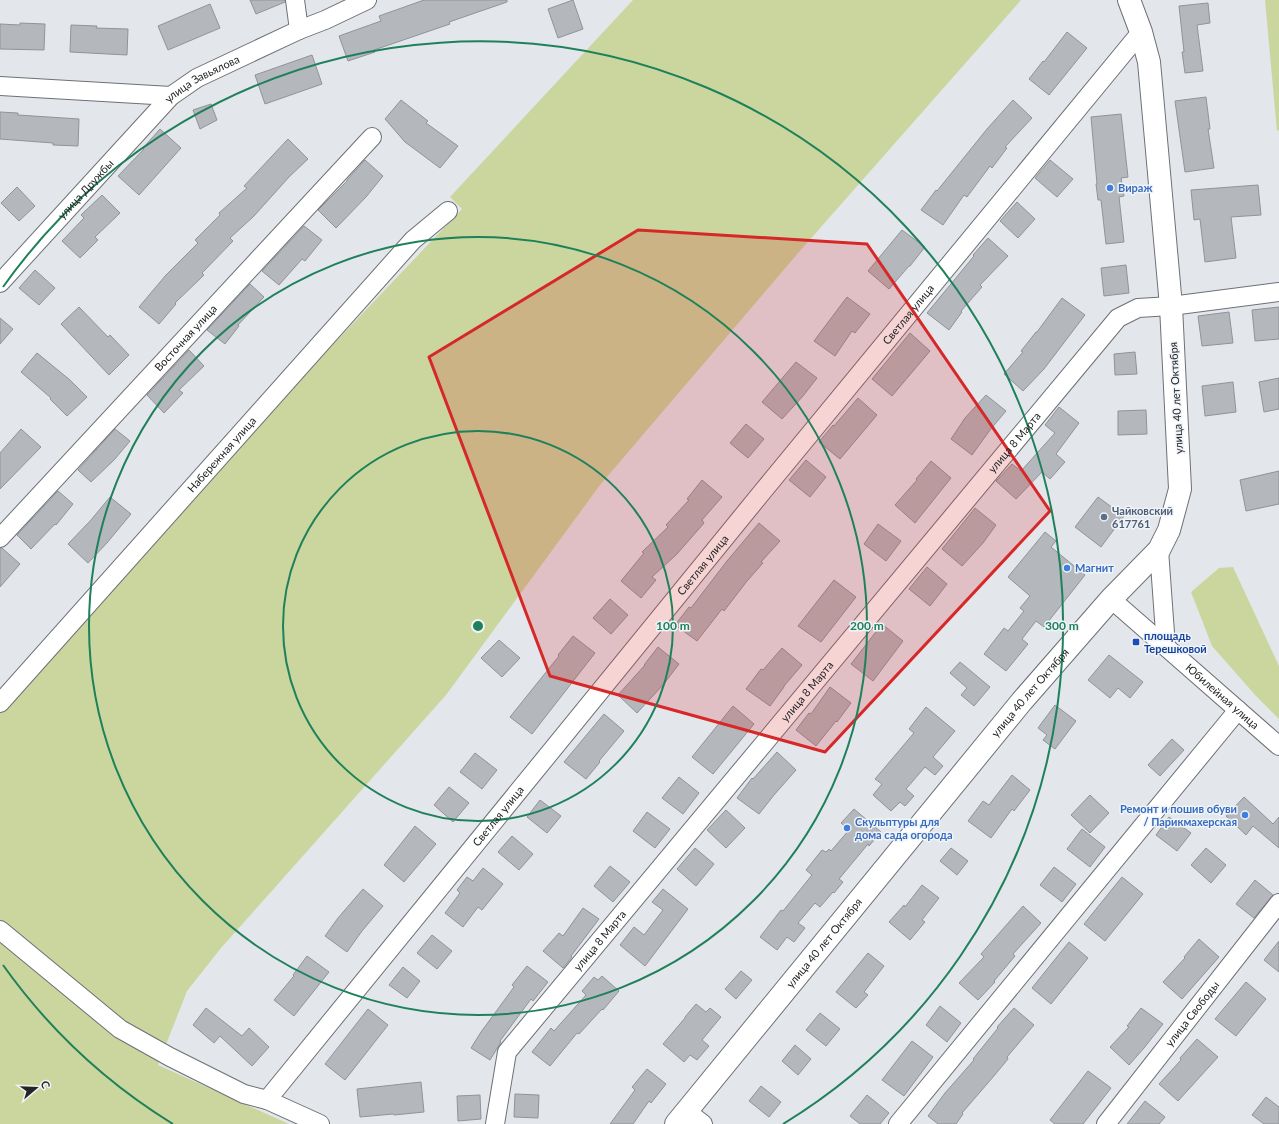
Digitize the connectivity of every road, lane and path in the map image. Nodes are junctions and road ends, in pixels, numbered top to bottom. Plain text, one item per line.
1 (295, 0) edge
2 (367, 0) edge
3 (1129, 0) edge
4 (299, 30) junction
5 (1142, 32) junction
6 (0, 86) edge
7 (170, 96) junction
8 (372, 137) dead end
9 (448, 211) dead end
10 (0, 283) edge
11 (1279, 292) edge
12 (1171, 306) junction
13 (0, 538) edge
14 (1159, 550) junction
15 (1111, 599) junction
16 (1166, 647) junction
17 (0, 703) edge
18 (1238, 710) junction
19 (1279, 746) edge
20 (1279, 903) edge
21 (0, 930) edge
22 (267, 1100) junction
23 (681, 1117) edge
24 (320, 1124) edge
25 (494, 1124) edge
26 (703, 1124) edge
27 (898, 1124) edge
28 (1106, 1124) edge

1 - 4 street
2 - 4 street, улица Завьялова
3 - 5 main road, улица 40 лет Октября
4 - 7 street, улица Завьялова
5 - 12 main road, улица 40 лет Октября
5 - 22 street, Светлая улица
6 - 7 street, улица Завьялова
7 - 10 street, улица Дружбы
8 - 13 street, Восточная улица
9 - 17 street, Набережная улица
11 - 12 street, улица 8 Марта
12 - 14 main road, улица 40 лет Октября
12 - 25 street, улица 8 Марта
14 - 15 main road, улица 40 лет Октября
14 - 16 street
15 - 16 street, Юбилейная улица
15 - 23 main road, улица 40 лет Октября
16 - 18 street, Юбилейная улица
18 - 19 street, Юбилейная улица
18 - 27 street
20 - 28 street, улица Свободы
21 - 22 street
22 - 24 street
23 - 26 street

